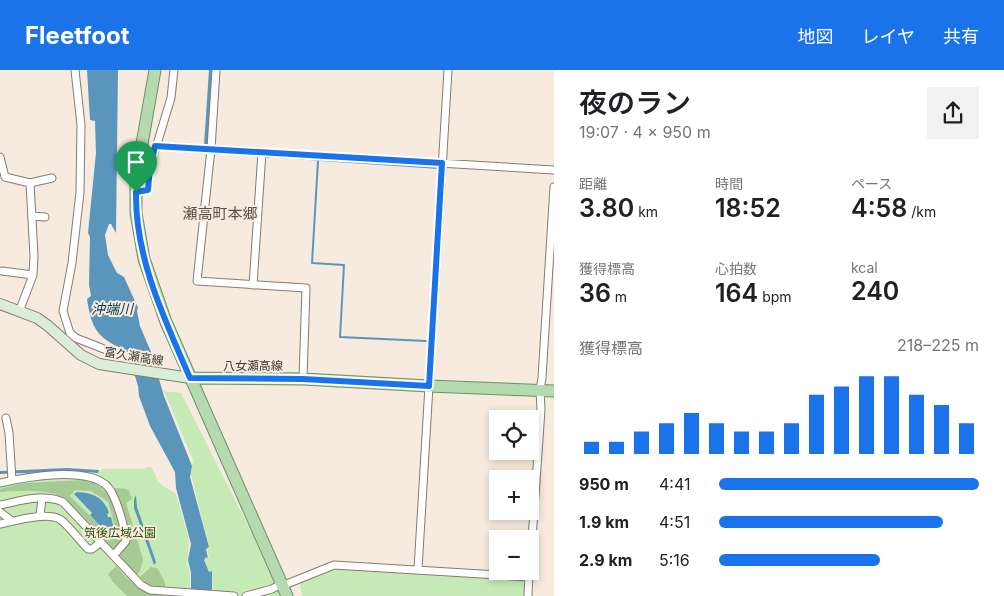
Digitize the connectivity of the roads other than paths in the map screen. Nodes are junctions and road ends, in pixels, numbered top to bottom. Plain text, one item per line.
1 (75, 70) edge
2 (155, 70) edge
3 (174, 70) edge
4 (216, 70) edge
5 (448, 70) edge
6 (155, 146) junction
7 (211, 149) junction
8 (262, 152) junction
9 (0, 157) edge
10 (442, 163) junction
11 (554, 170) edge
12 (52, 178) dead end
13 (30, 183) junction
14 (554, 187) edge
15 (136, 192) junction
16 (32, 216) junction
17 (45, 216) dead end
18 (2, 271) dead end
19 (33, 275) junction
20 (254, 285) junction
21 (0, 304) edge
22 (19, 312) junction
23 (66, 323) junction
24 (68, 344) junction
25 (109, 350) dead end
26 (190, 378) junction
27 (303, 379) junction
28 (429, 386) junction
29 (540, 390) junction
30 (554, 391) edge
31 (6, 418) dead end
32 (12, 480) junction
33 (0, 483) edge
34 (42, 498) junction
35 (0, 504) edge
36 (0, 512) edge
37 (40, 516) junction
38 (12, 521) junction
39 (0, 524) edge
40 (533, 530) edge
41 (101, 542) junction
42 (114, 555) junction
43 (418, 569) junction
44 (489, 572) edge
45 (529, 580) edge
46 (283, 589) edge
47 (170, 594) edge
48 (234, 596) edge
49 (246, 596) edge
50 (251, 596) edge
51 (528, 596) edge

1 - 23 street
2 - 15 main road
3 - 6 street
4 - 7 street
5 - 10 street
6 - 7 street
6 - 15 street
7 - 8 street
7 - 20 street
8 - 10 street
8 - 20 street
9 - 13 street
10 - 11 street
10 - 28 street
12 - 13 street
13 - 16 street
14 - 29 street
15 - 26 main road
16 - 17 street
16 - 19 street
18 - 19 street
19 - 22 street
20 - 27 street
21 - 22 main road, 富久瀬高線
22 - 24 main road, 富久瀬高線
23 - 24 street
23 - 25 street
24 - 26 main road, 富久瀬高線
26 - 27 main road, 八女瀬高線
26 - 46 main road
27 - 28 main road, 八女瀬高線
28 - 29 main road, 八女瀬高線
28 - 43 street
29 - 30 main road, 八女瀬高線
29 - 40 street
31 - 32 street
32 - 33 street
32 - 42 street
34 - 35 street
34 - 37 street
34 - 41 street
36 - 38 street
37 - 38 street
37 - 41 street
38 - 39 street
41 - 42 street
42 - 47 street
43 - 44 street
43 - 46 street
45 - 51 street
46 - 50 street
47 - 48 street
49 - 50 street

